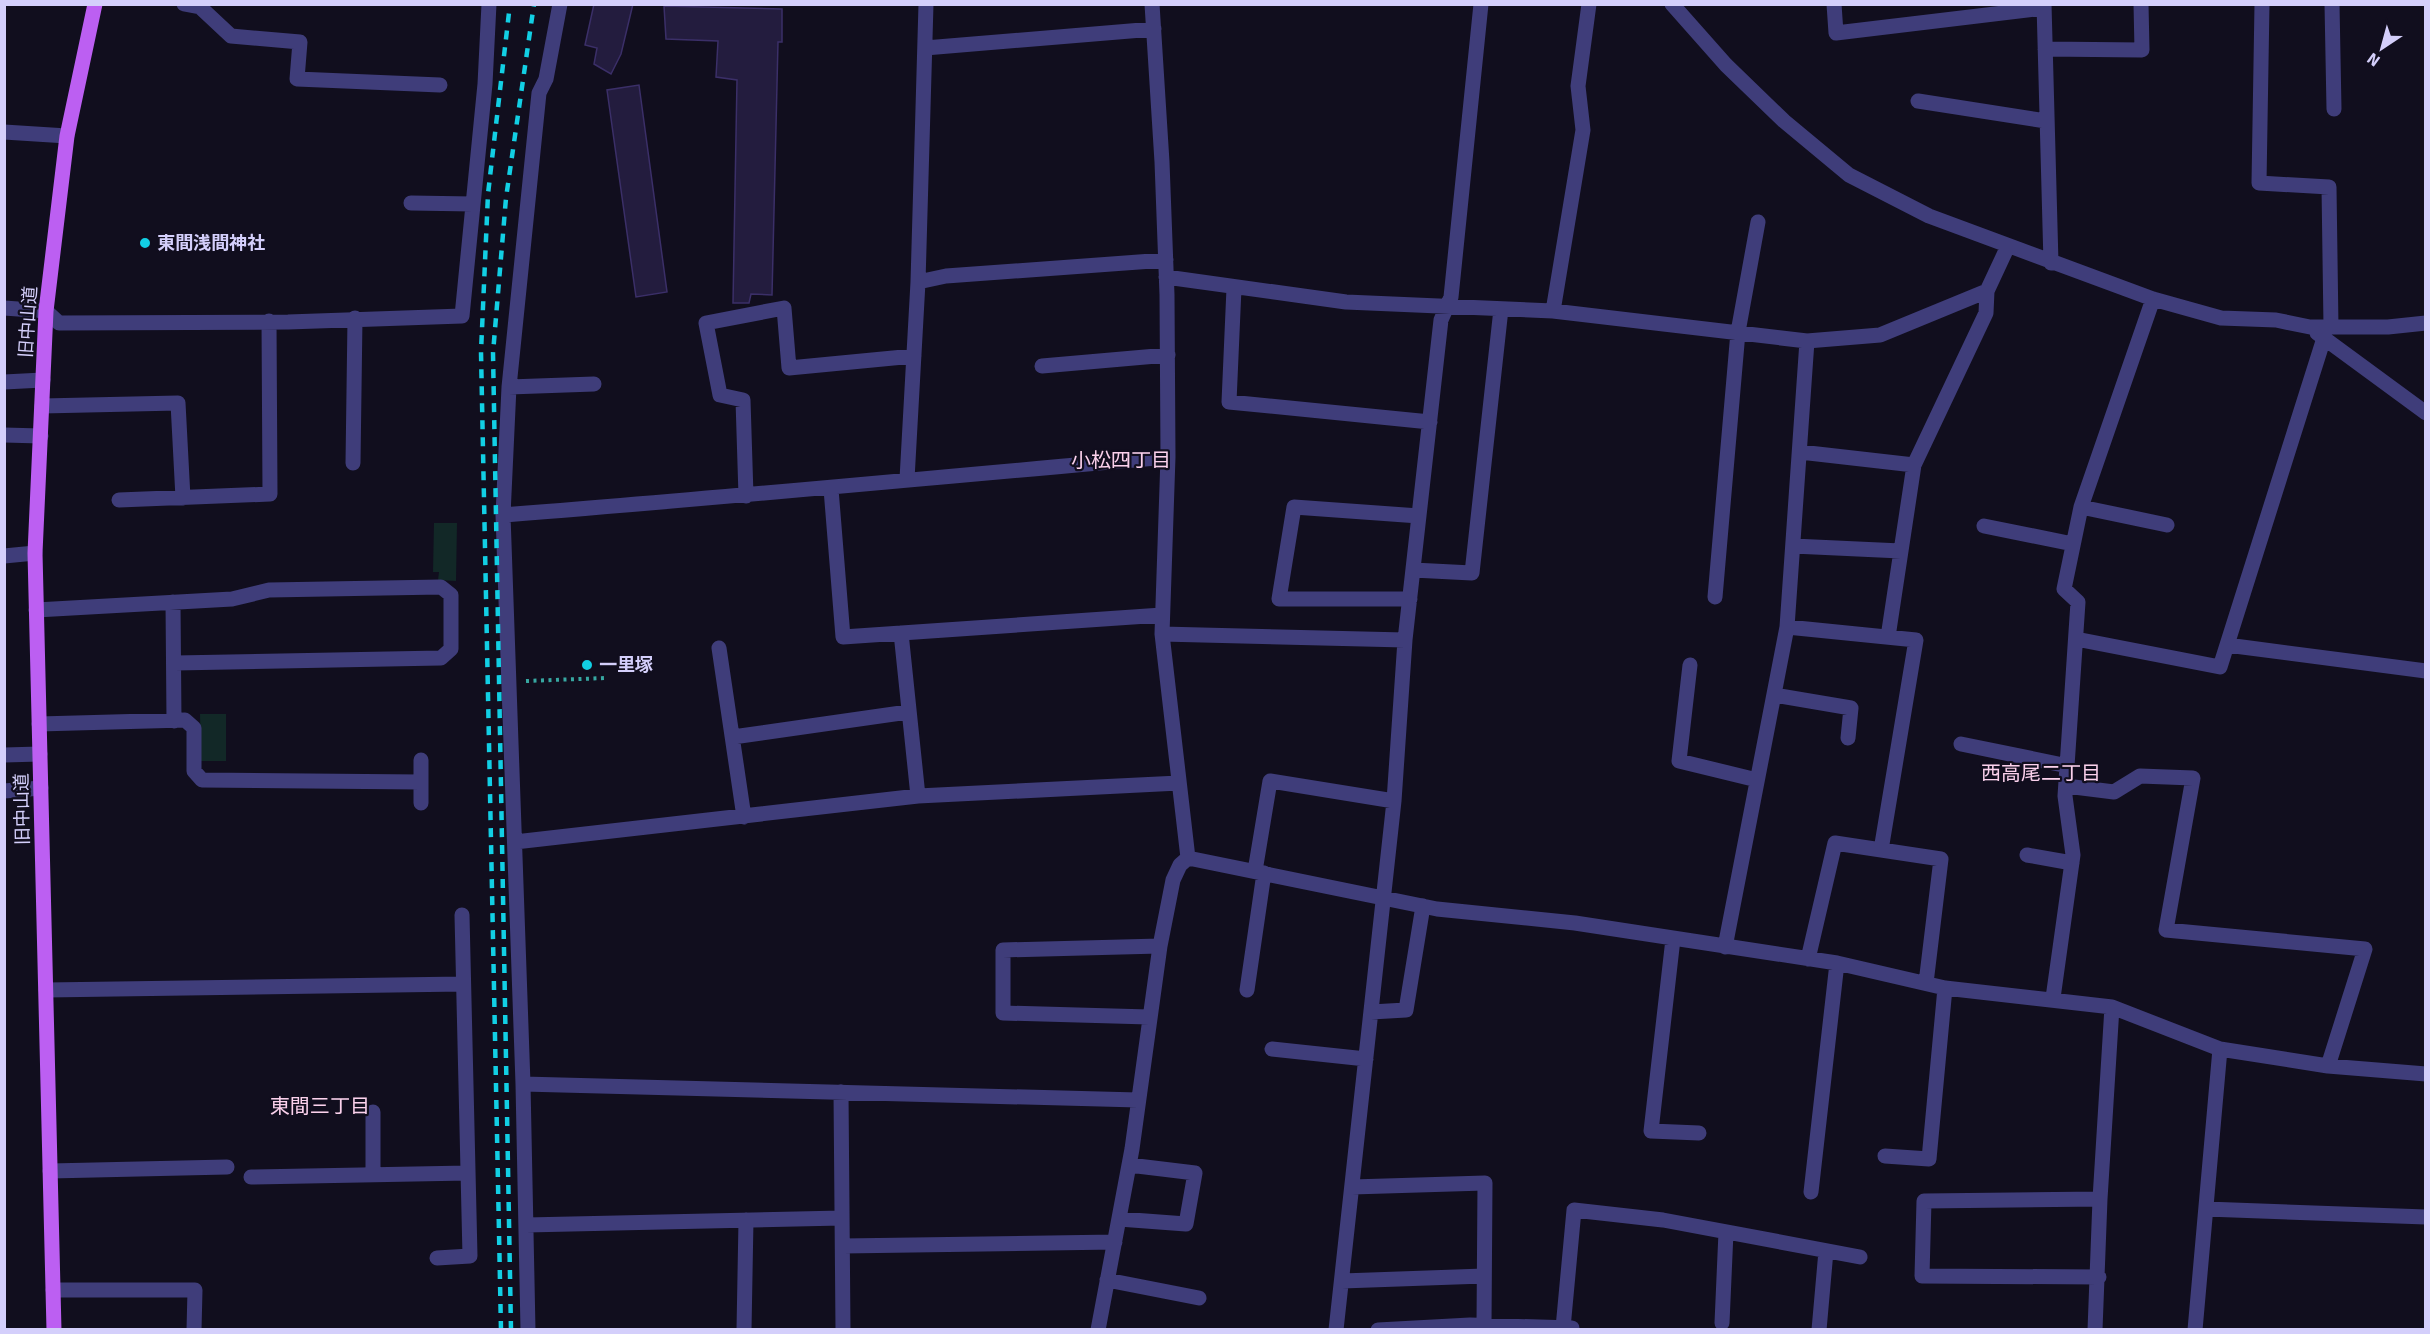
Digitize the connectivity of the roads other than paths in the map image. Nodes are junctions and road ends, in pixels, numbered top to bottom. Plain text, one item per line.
1 (95, 4) edge
2 (184, 4) edge
3 (489, 4) edge
4 (560, 4) edge
5 (927, 4) edge
6 (1152, 4) edge
7 (1481, 4) edge
8 (1589, 4) edge
9 (1672, 4) edge
10 (1834, 4) edge
11 (2141, 4) edge
12 (2262, 4) edge
13 (2332, 4) edge
14 (2044, 6) edge
15 (1154, 29) junction
16 (925, 48) junction
17 (2045, 49) junction
18 (440, 85) dead end
19 (1918, 101) dead end
20 (2334, 109) dead end
21 (2046, 122) junction
22 (4, 132) edge
23 (67, 136) junction
24 (411, 203) dead end
25 (473, 204) junction
26 (1758, 222) dead end
27 (2008, 246) junction
28 (1166, 260) junction
29 (2051, 263) junction
30 (1167, 277) junction
31 (918, 282) junction
32 (1234, 288) junction
33 (1987, 291) junction
34 (2153, 299) junction
35 (4, 308) edge
36 (1447, 308) junction
37 (1501, 309) junction
38 (46, 310) junction
39 (1553, 311) junction
40 (355, 318) junction
41 (268, 321) junction
42 (2426, 323) edge
43 (1738, 332) junction
44 (2328, 332) junction
45 (1807, 341) junction
46 (1168, 355) junction
47 (914, 356) junction
48 (1042, 366) dead end
49 (44, 380) junction
50 (4, 382) edge
51 (594, 384) dead end
52 (509, 387) junction
53 (42, 406) junction
54 (2426, 413) edge
55 (1430, 422) junction
56 (4, 435) edge
57 (40, 436) junction
58 (1800, 452) junction
59 (1168, 457) junction
60 (353, 463) dead end
61 (1914, 465) junction
62 (907, 479) junction
63 (831, 489) junction
64 (746, 496) junction
65 (183, 498) junction
66 (119, 500) dead end
67 (2081, 507) junction
68 (503, 515) junction
69 (1419, 516) junction
70 (2167, 525) dead end
71 (1984, 526) dead end
72 (2073, 544) junction
73 (1793, 546) junction
74 (1901, 551) junction
75 (35, 553) junction
76 (4, 556) edge
77 (1413, 570) junction
78 (1714, 597) dead end
79 (1410, 599) junction
80 (173, 602) junction
81 (36, 610) junction
82 (1162, 615) junction
83 (1787, 627) junction
84 (901, 633) junction
85 (1162, 634) junction
86 (1888, 637) junction
87 (2076, 639) junction
88 (1406, 640) junction
89 (2227, 645) junction
90 (719, 648) dead end
91 (175, 663) junction
92 (1690, 665) dead end
93 (2426, 671) edge
94 (1774, 695) junction
95 (908, 712) junction
96 (174, 721) junction
97 (39, 724) junction
98 (733, 737) junction
99 (1848, 738) dead end
100 (1961, 744) dead end
101 (4, 754) edge
102 (40, 754) junction
103 (421, 760) dead end
104 (2068, 766) junction
105 (1757, 780) junction
106 (421, 782) junction
107 (1179, 783) junction
108 (2066, 786) junction
109 (41, 788) junction
110 (4, 791) edge
111 (918, 796) junction
112 (1394, 801) junction
113 (421, 803) dead end
114 (744, 817) junction
115 (515, 842) junction
116 (1881, 850) junction
117 (2027, 855) dead end
118 (1188, 858) junction
119 (2072, 863) junction
120 (1260, 872) junction
121 (1383, 897) junction
122 (1423, 906) junction
123 (462, 915) dead end
124 (1673, 939) junction
125 (1160, 946) junction
126 (1725, 947) junction
127 (1809, 959) junction
128 (1837, 963) junction
129 (1926, 983) junction
130 (464, 984) junction
131 (1946, 988) junction
132 (46, 990) junction
133 (1247, 990) dead end
134 (2053, 998) junction
135 (2112, 1007) junction
136 (1371, 1012) junction
137 (1149, 1017) junction
138 (1272, 1049) dead end
139 (2220, 1049) junction
140 (1365, 1059) junction
141 (2328, 1066) junction
142 (2426, 1074) edge
143 (523, 1084) junction
144 (841, 1092) junction
145 (1138, 1100) junction
146 (373, 1112) dead end
147 (1700, 1133) dead end
148 (1885, 1156) dead end
149 (1129, 1165) junction
150 (227, 1167) dead end
151 (50, 1171) junction
152 (468, 1173) junction
153 (373, 1175) junction
154 (251, 1177) dead end
155 (1352, 1187) junction
156 (1811, 1192) dead end
157 (2100, 1199) junction
158 (2206, 1209) junction
159 (2426, 1217) edge
160 (842, 1218) junction
161 (1119, 1219) junction
162 (746, 1220) junction
163 (526, 1225) junction
164 (1726, 1232) junction
165 (1115, 1242) junction
166 (843, 1246) junction
167 (1826, 1251) junction
168 (1860, 1257) dead end
169 (437, 1258) dead end
170 (1484, 1276) junction
171 (2099, 1277) junction
172 (1107, 1280) junction
173 (1342, 1281) junction
174 (53, 1290) junction
175 (1199, 1298) dead end
176 (1722, 1323) dead end
177 (1474, 1326) edge
178 (54, 1329) edge
179 (194, 1329) edge
180 (528, 1329) edge
181 (744, 1329) edge
182 (843, 1329) edge
183 (1098, 1329) edge
184 (1336, 1329) edge
185 (1378, 1329) edge
186 (1569, 1329) edge
187 (1819, 1329) edge
188 (2096, 1329) edge
189 (2195, 1329) edge

1 - 23 main road, 旧中山道
2 - 18 street
3 - 25 street
4 - 52 street
5 - 16 street
6 - 15 street
7 - 36 street
8 - 39 street
9 - 27 street
10 - 14 street
11 - 17 street
12 - 44 street
13 - 20 street
14 - 17 street
15 - 16 street
15 - 28 street
16 - 31 street
17 - 21 street
19 - 21 street
21 - 29 street
22 - 23 street
23 - 38 main road, 旧中山道
24 - 25 street
25 - 40 street
26 - 43 street
27 - 29 street
27 - 33 street
28 - 30 street
28 - 31 street
29 - 34 street
30 - 32 street
30 - 46 street
31 - 47 street
32 - 36 street
32 - 55 street
33 - 45 street
33 - 61 street
34 - 44 street
34 - 67 street
35 - 38 street
36 - 37 street
36 - 55 street
37 - 39 street
37 - 77 street
38 - 41 street
38 - 49 main road, 旧中山道
39 - 43 street
40 - 41 street
40 - 60 street
41 - 65 street
42 - 44 street
43 - 45 street
43 - 78 street
44 - 54 street
44 - 89 street
45 - 58 street
46 - 48 street
46 - 59 street
47 - 62 street
47 - 64 street
49 - 50 street
49 - 53 main road, 旧中山道
51 - 52 street
52 - 68 street
53 - 57 main road, 旧中山道
53 - 65 street
55 - 69 street
56 - 57 street
57 - 75 main road, 旧中山道
58 - 61 street
58 - 73 street
59 - 62 street
59 - 82 street
61 - 74 street
62 - 63 street
63 - 64 street
63 - 84 street
64 - 68 street
65 - 66 street
67 - 70 street
67 - 72 street
68 - 115 street
69 - 77 street
69 - 79 street
71 - 72 street
72 - 87 street
73 - 74 street
73 - 83 street
74 - 86 street
75 - 76 street
75 - 81 main road, 旧中山道
77 - 79 street
79 - 88 street
80 - 81 street
80 - 91 street
80 - 91 street
81 - 97 main road, 旧中山道
82 - 84 street
82 - 85 street
83 - 86 street
83 - 94 street
84 - 95 street
85 - 88 street
85 - 107 street
86 - 116 street
87 - 89 street
87 - 104 street
88 - 112 street
89 - 93 street
90 - 98 street
91 - 96 street
92 - 105 street
94 - 99 street
94 - 105 street
95 - 98 street
95 - 111 street
96 - 97 street
96 - 106 street
97 - 102 main road, 旧中山道
98 - 114 street
100 - 104 street
101 - 102 street
102 - 109 main road, 旧中山道
103 - 106 street
104 - 108 street
105 - 126 street
106 - 113 street
107 - 111 street
107 - 118 street
108 - 119 street
108 - 141 street
109 - 110 street
109 - 132 main road, 旧中山道
111 - 114 street
112 - 120 street
112 - 121 street
114 - 115 street
115 - 143 street
116 - 127 street
116 - 129 street
117 - 119 street
118 - 120 street
118 - 125 street
119 - 134 street
120 - 121 street
120 - 133 street
121 - 122 street
121 - 136 street
122 - 124 street
122 - 136 street
123 - 130 street
124 - 126 street
124 - 147 street
125 - 137 street
125 - 137 street
126 - 127 street
127 - 128 street
128 - 129 street
128 - 156 street
129 - 131 street
130 - 132 street
130 - 152 street
131 - 134 street
131 - 148 street
132 - 151 main road, 旧中山道
134 - 135 street
135 - 139 street
135 - 157 street
136 - 140 street
137 - 145 street
138 - 140 street
139 - 141 street
139 - 158 street
140 - 155 street
141 - 142 street
143 - 144 street
143 - 163 street
144 - 145 street
144 - 160 street
145 - 149 street
146 - 153 street
149 - 161 street
149 - 161 street
150 - 151 street
151 - 174 main road, 旧中山道
152 - 153 street
152 - 169 street
153 - 154 street
155 - 170 street
155 - 173 street
157 - 171 street
157 - 171 street
158 - 159 street
158 - 189 street
160 - 162 street
160 - 166 street
161 - 165 street
162 - 163 street
162 - 181 street
163 - 180 street
164 - 167 street
164 - 176 street
164 - 186 street
165 - 166 street
165 - 172 street
166 - 182 street
167 - 168 street
167 - 187 street
170 - 173 street
170 - 177 street
171 - 188 street
172 - 175 street
172 - 183 street
173 - 184 street
174 - 178 main road, 旧中山道
174 - 179 street
177 - 185 street
177 - 186 street

